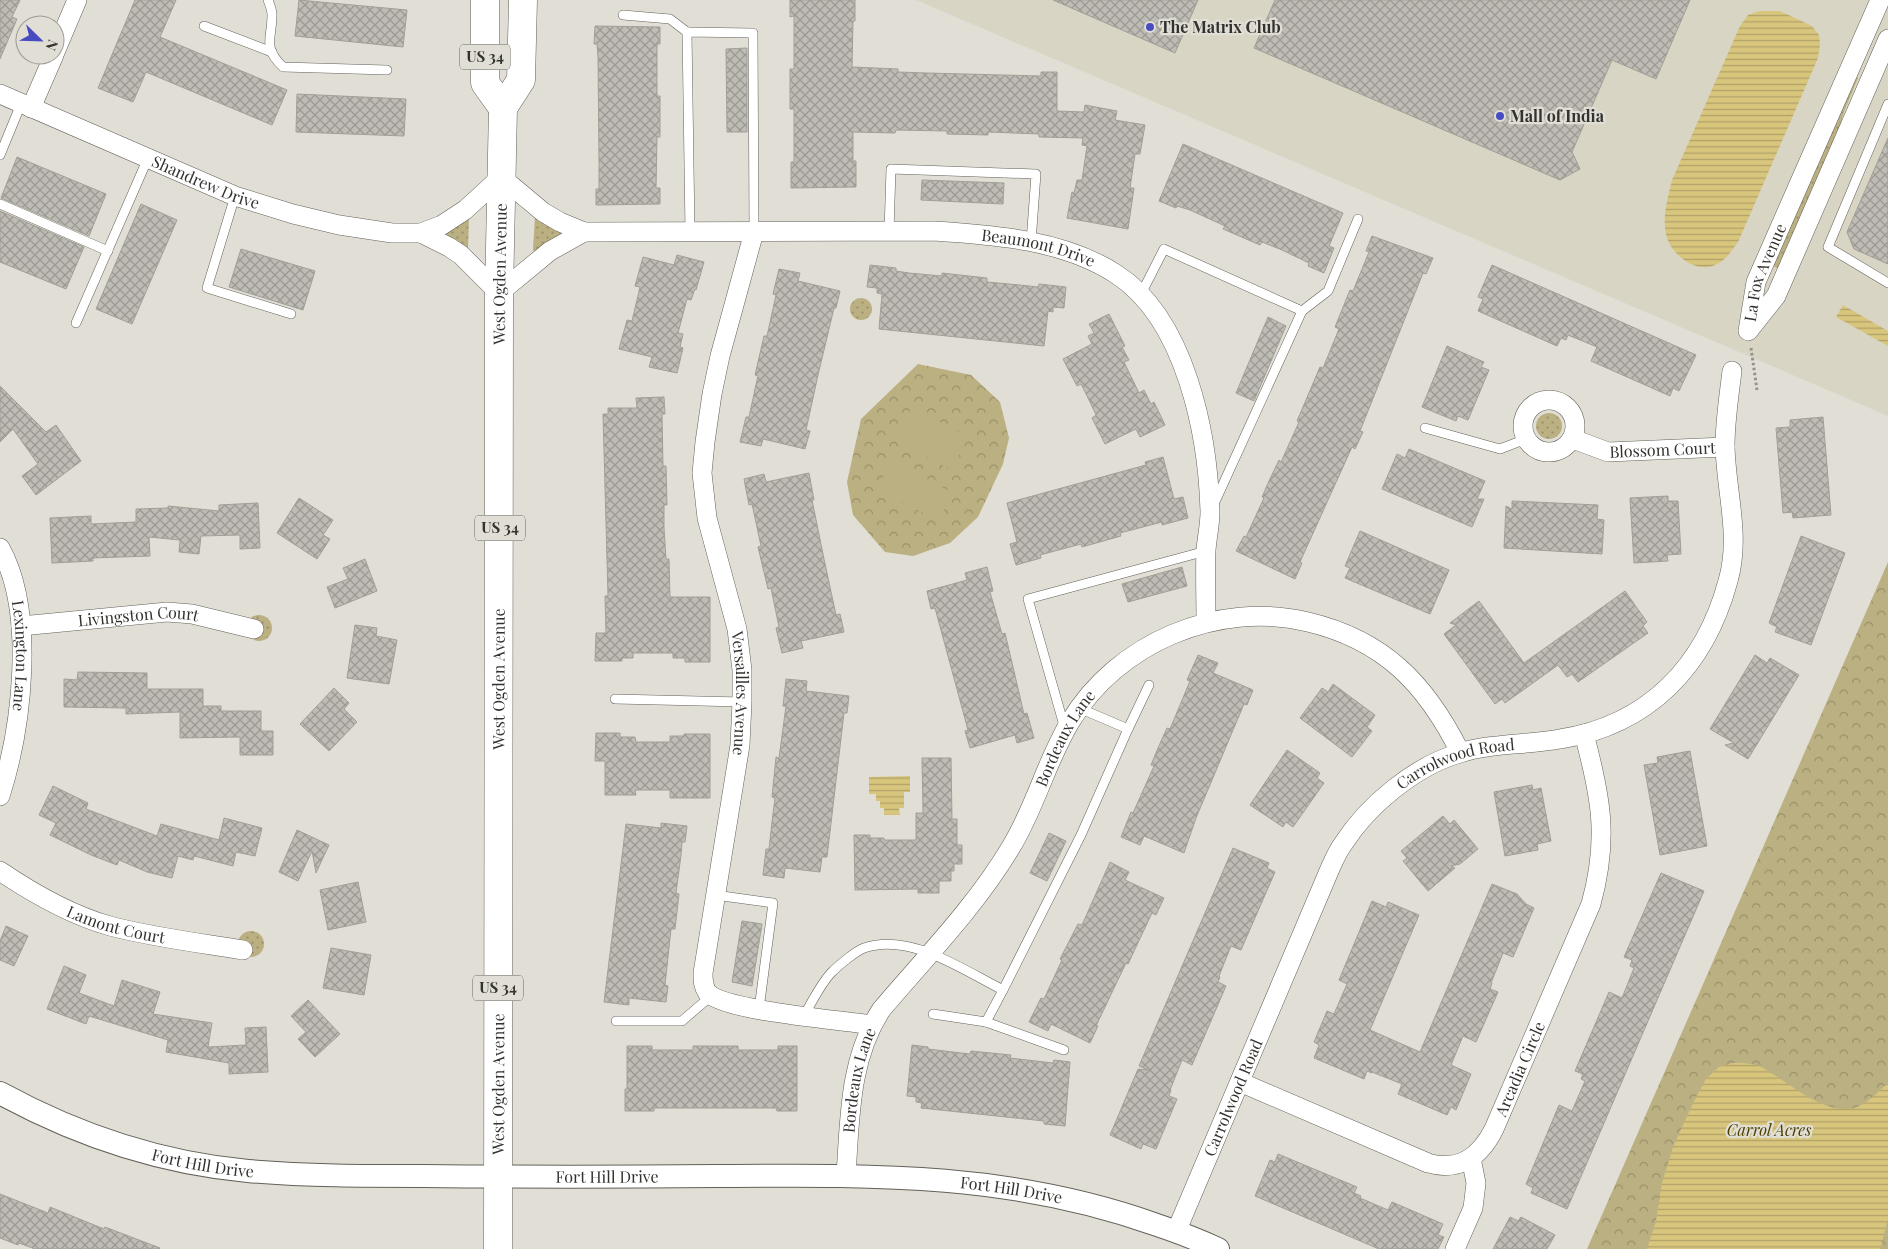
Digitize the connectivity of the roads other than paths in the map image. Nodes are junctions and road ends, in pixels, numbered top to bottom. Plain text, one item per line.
1 (77, 0) edge
2 (268, 0) edge
3 (486, 0) edge
4 (523, 0) edge
5 (1880, 0) edge
6 (623, 15) dead end
7 (204, 26) dead end
8 (65, 28) edge
9 (687, 32) junction
10 (1888, 39) edge
11 (272, 52) junction
12 (48, 65) edge
13 (387, 70) dead end
14 (0, 94) edge
15 (1888, 104) edge
16 (26, 106) junction
17 (503, 108) junction
18 (0, 155) edge
19 (148, 158) junction
20 (501, 178) junction
21 (235, 196) junction
22 (0, 204) edge
23 (1358, 219) dead end
24 (584, 232) junction
25 (690, 232) junction
26 (754, 232) junction
27 (890, 232) junction
28 (422, 233) junction
29 (1031, 242) junction
30 (108, 251) junction
31 (1888, 283) edge
32 (499, 293) junction
33 (1141, 294) junction
34 (1302, 311) junction
35 (291, 314) dead end
36 (76, 323) dead end
37 (1732, 371) dead end
38 (1424, 428) dead end
39 (1526, 439) junction
40 (1573, 439) junction
41 (1725, 448) junction
42 (1210, 513) junction
43 (0, 548) edge
44 (1206, 551) junction
45 (1206, 622) junction
46 (21, 626) junction
47 (254, 629) dead end
48 (1149, 684) dead end
49 (615, 699) dead end
50 (742, 702) junction
51 (1079, 708) junction
52 (1128, 729) junction
53 (1065, 731) junction
54 (1584, 734) junction
55 (1460, 752) junction
56 (0, 796) edge
57 (0, 871) edge
58 (715, 894) junction
59 (243, 950) dead end
60 (929, 953) junction
61 (1003, 990) junction
62 (711, 996) junction
63 (759, 1010) junction
64 (933, 1014) dead end
65 (804, 1016) junction
66 (616, 1021) dead end
67 (986, 1022) junction
68 (872, 1025) junction
69 (1064, 1050) dead end
70 (1240, 1082) junction
71 (0, 1093) edge
72 (1471, 1158) junction
73 (846, 1176) junction
74 (498, 1177) junction
75 (1176, 1232) junction
76 (498, 1249) edge
77 (1218, 1249) edge
78 (1455, 1249) edge

1 - 8 street
2 - 11 lane
3 - 17 main road, US 34
4 - 17 main road, US 34
5 - 10 street, La Fox Avenue
6 - 9 lane
7 - 11 lane
9 - 25 lane
9 - 26 lane
11 - 13 lane
12 - 16 street
14 - 16 street, Shandrew Drive
15 - 31 lane
16 - 18 lane
16 - 19 street, Shandrew Drive
17 - 20 main road, West Ogden Avenue / US 34
19 - 21 street, Shandrew Drive
19 - 30 lane
20 - 24 street, Beaumont Drive
20 - 28 street, Shandrew Drive
20 - 32 main road, West Ogden Avenue / US 34
21 - 28 street, Shandrew Drive
21 - 35 lane
22 - 30 lane
23 - 34 lane
24 - 25 street, Beaumont Drive
24 - 32 street, Beaumont Drive
25 - 26 street, Beaumont Drive
26 - 27 street, Beaumont Drive
26 - 50 street, Versailles Avenue
27 - 29 street, Beaumont Drive
27 - 29 lane
28 - 32 street
29 - 33 street, Beaumont Drive
30 - 36 lane
32 - 74 main road, West Ogden Avenue / US 34
33 - 34 lane
33 - 42 street, Beaumont Drive
34 - 42 lane
37 - 41 street, Carrolwood Road
38 - 39 lane
39 - 40 street
39 - 40 street
40 - 41 street, Blossom Court
41 - 54 street, Carrolwood Road
42 - 44 street, Beaumont Drive
43 - 46 street, Lexington Lane
44 - 45 street, Beaumont Drive
44 - 53 lane
45 - 51 street, Bordeaux Lane
45 - 55 street, Bordeaux Lane
46 - 47 street, Livingston Court
46 - 56 street, Lexington Lane
48 - 52 lane
49 - 50 lane
50 - 58 street, Versailles Avenue
51 - 52 lane
51 - 53 street, Bordeaux Lane
52 - 61 lane
53 - 60 street, Bordeaux Lane
54 - 55 street, Carrolwood Road
54 - 72 street, Arcadia Circle
55 - 70 street, Carrolwood Road
57 - 59 street, Lamont Court
58 - 62 street, Versailles Avenue
58 - 63 lane
60 - 61 lane
60 - 65 lane
60 - 68 street, Bordeaux Lane
61 - 67 lane
62 - 63 street
62 - 66 lane
63 - 65 street
64 - 67 lane
65 - 68 street
67 - 69 lane
68 - 73 street, Bordeaux Lane
70 - 72 street, Arcadia Circle
70 - 75 street, Carrolwood Road
71 - 74 street, Fort Hill Drive
72 - 78 street
73 - 74 street, Fort Hill Drive
73 - 75 street, Fort Hill Drive
74 - 76 main road, West Ogden Avenue / US 34
75 - 77 street, Fort Hill Drive

